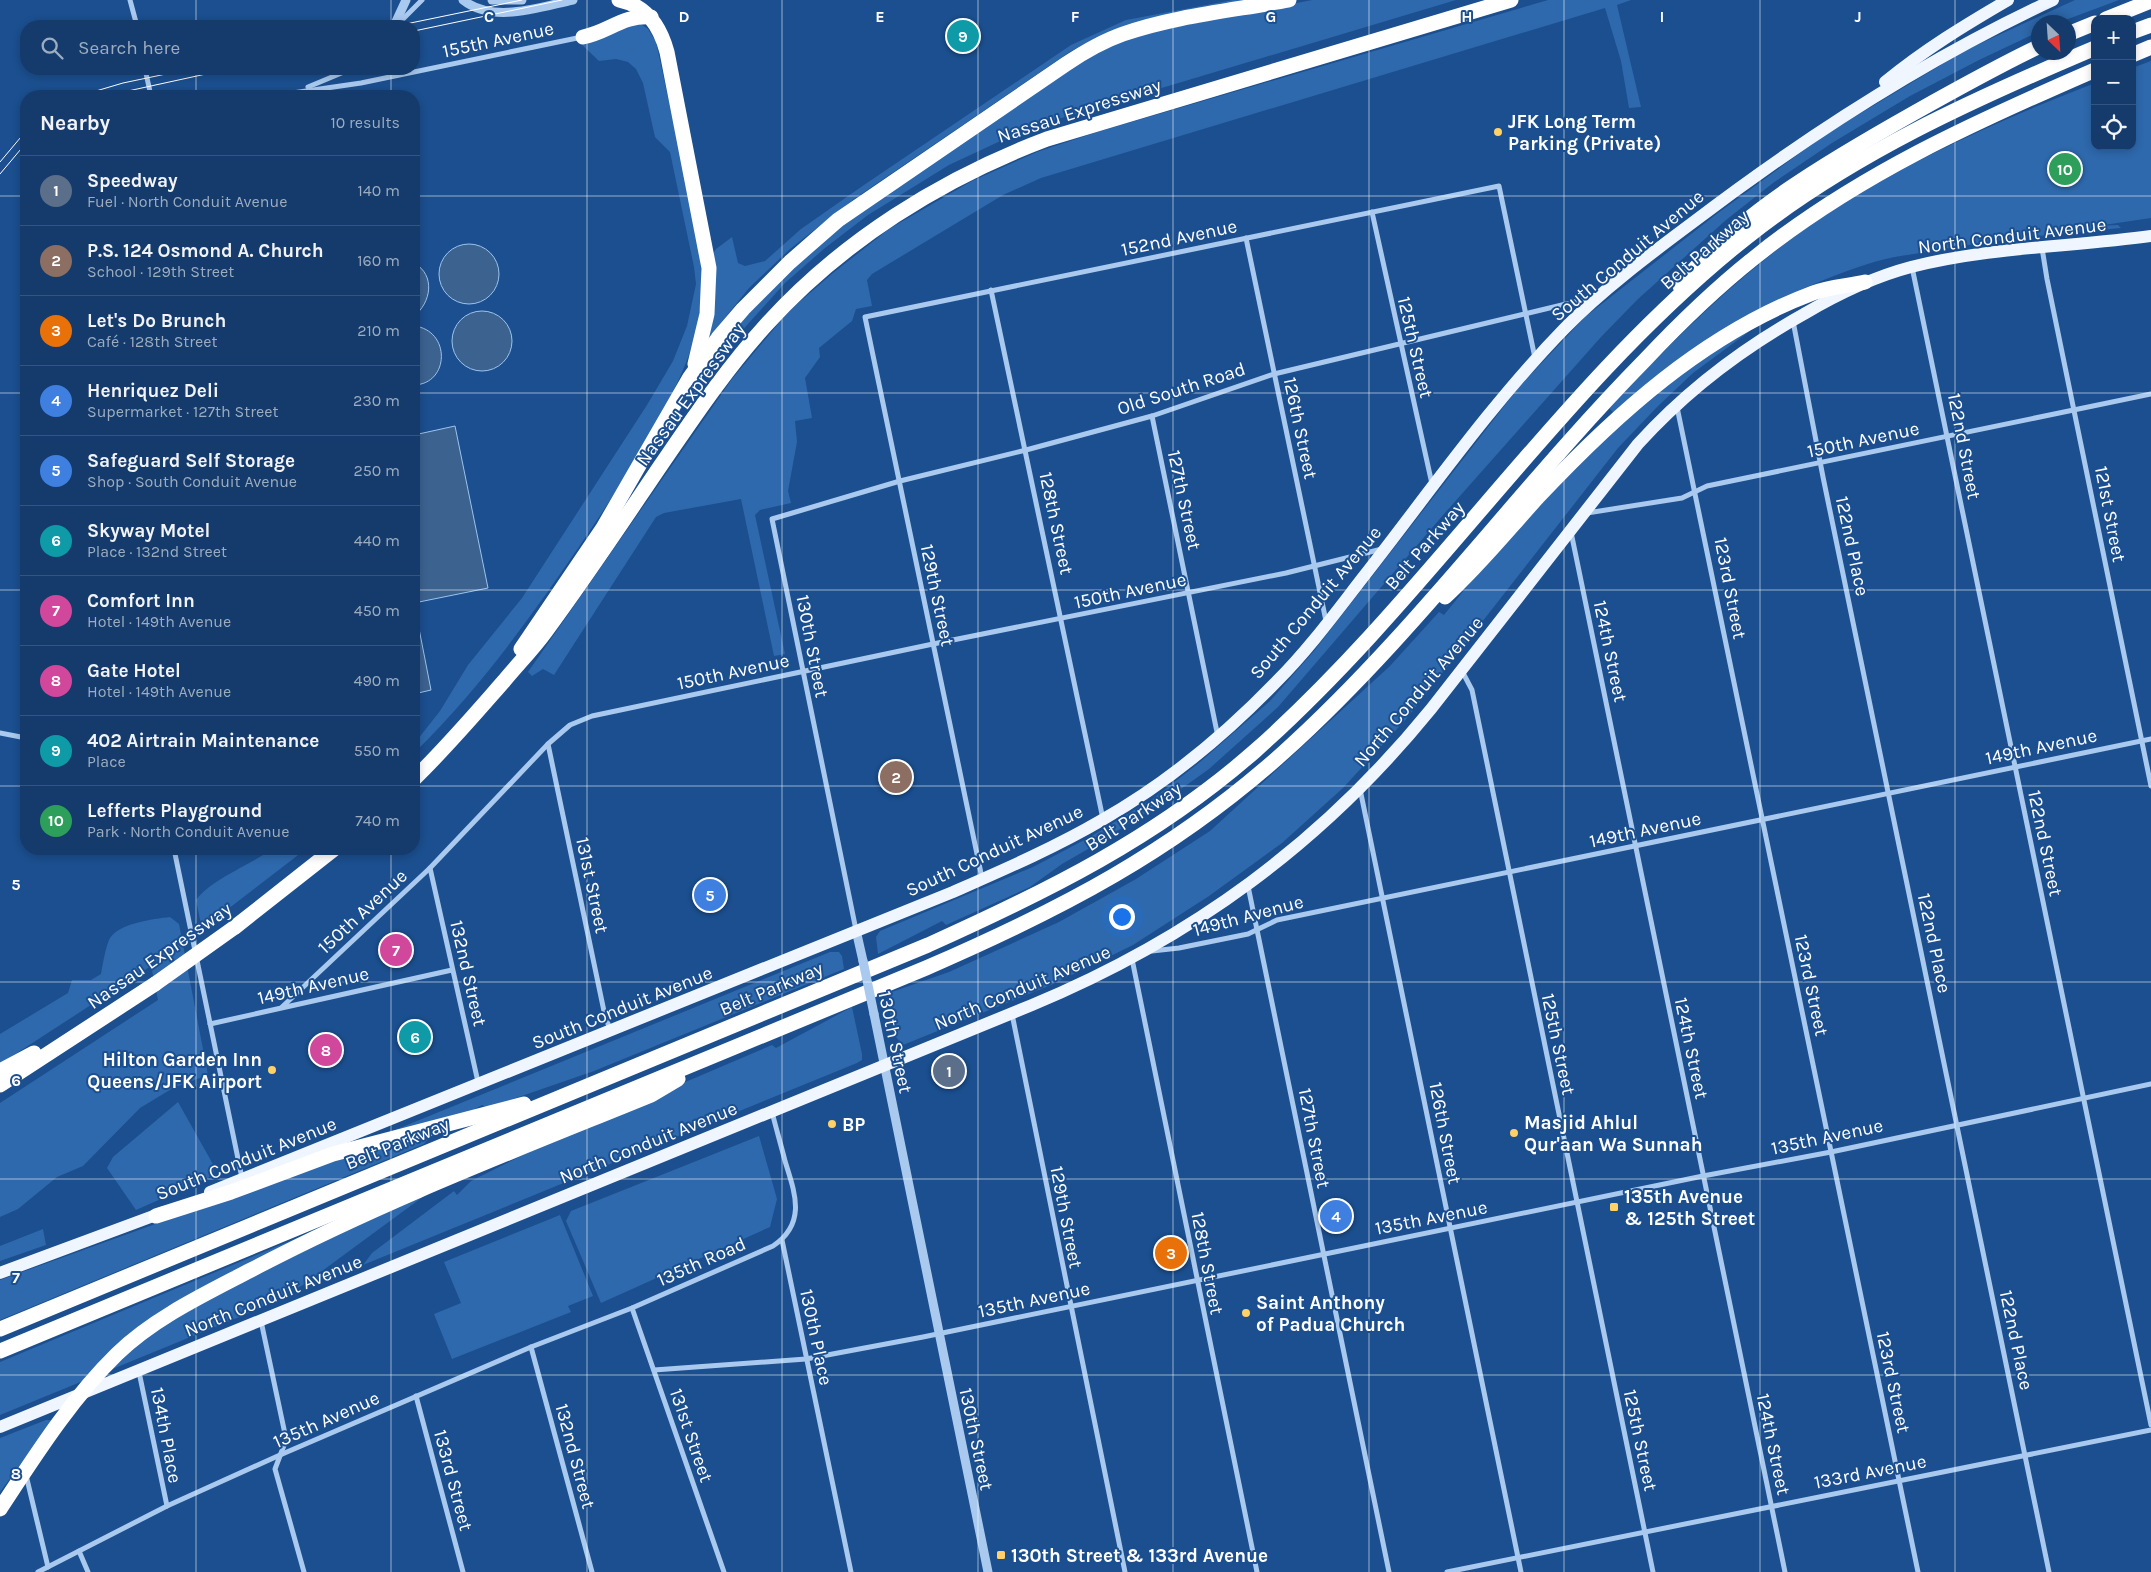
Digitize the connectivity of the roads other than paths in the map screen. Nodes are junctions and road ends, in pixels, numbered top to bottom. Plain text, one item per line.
1 (130, 0) edge
2 (406, 0) edge
3 (422, 0) edge
4 (463, 0) edge
5 (492, 0) edge
6 (522, 0) edge
7 (573, 0) edge
8 (619, 0) edge
9 (1289, 0) edge
10 (1510, 0) edge
11 (2008, 0) edge
12 (2053, 0) edge
13 (2151, 1) edge
14 (2116, 15) edge
15 (650, 17) junction
16 (135, 20) edge
17 (398, 20) edge
18 (401, 20) edge
19 (2151, 24) edge
20 (2091, 25) edge
21 (2136, 30) edge
22 (2076, 31) edge
23 (583, 37) joint
24 (2151, 47) edge
25 (2031, 50) edge
26 (2091, 50) edge
27 (2136, 53) edge
28 (420, 71) edge
29 (2091, 72) edge
30 (146, 75) edge
31 (339, 75) edge
32 (400, 75) edge
33 (150, 90) edge
34 (301, 90) edge
35 (306, 90) edge
36 (1851, 110) junction
37 (1372, 212) junction
38 (2151, 236) edge
39 (1246, 238) junction
40 (2042, 248) junction
41 (1912, 267) junction
42 (1865, 282) junction
43 (991, 290) junction
44 (1603, 295) junction
45 (1526, 312) junction
46 (865, 317) joint
47 (1793, 320) junction
48 (1644, 331) junction
49 (1400, 345) junction
50 (1536, 361) junction
51 (1274, 374) junction
52 (690, 377) junction
53 (2151, 394) edge
54 (1676, 404) junction
55 (2074, 410) junction
56 (1152, 416) junction
57 (1947, 437) junction
58 (1026, 450) junction
59 (1821, 463) junction
60 (900, 481) junction
61 (1432, 487) junction
62 (1695, 492) junction
63 (1582, 514) junction
64 (772, 519) joint
65 (1570, 529) junction
66 (1386, 548) junction
67 (1314, 565) junction
68 (1189, 594) junction
69 (1062, 620) junction
70 (1327, 624) junction
71 (933, 644) junction
72 (1376, 660) junction
73 (1462, 670) junction
74 (802, 672) junction
75 (476, 714) junction
76 (0, 733) edge
77 (20, 737) edge
78 (1218, 737) junction
79 (2151, 739) edge
80 (2142, 741) junction
81 (548, 744) junction
82 (2015, 767) junction
83 (420, 773) edge
84 (2151, 786) edge
85 (1360, 789) junction
86 (1889, 794) junction
87 (1104, 820) junction
88 (1762, 820) junction
89 (1635, 846) junction
90 (175, 855) edge
91 (326, 855) edge
92 (430, 868) junction
93 (1508, 872) junction
94 (982, 879) junction
95 (1248, 886) junction
96 (1384, 898) junction
97 (1258, 929) junction
98 (856, 930) junction
99 (1146, 952) junction
100 (1132, 959) junction
101 (452, 970) junction
102 (122, 1006) junction
103 (282, 1007) junction
104 (1012, 1014) junction
105 (210, 1024) junction
106 (611, 1032) junction
107 (729, 1049) junction
108 (885, 1065) junction
109 (0, 1071) edge
110 (2151, 1084) edge
111 (0, 1085) edge
112 (478, 1085) junction
113 (586, 1087) junction
114 (2084, 1098) junction
115 (772, 1112) junction
116 (1957, 1124) junction
117 (1831, 1152) junction
118 (1703, 1176) junction
119 (242, 1179) junction
120 (1577, 1202) junction
121 (156, 1216) junction
122 (1450, 1229) junction
123 (782, 1240) junction
124 (1323, 1254) junction
125 (0, 1273) edge
126 (1196, 1280) junction
127 (1070, 1306) junction
128 (632, 1308) junction
129 (261, 1320) junction
130 (0, 1329) edge
131 (939, 1334) junction
132 (531, 1347) junction
133 (0, 1351) edge
134 (806, 1359) junction
135 (139, 1370) junction
136 (654, 1370) junction
137 (82, 1393) junction
138 (416, 1396) junction
139 (2151, 1425) edge
140 (0, 1426) edge
141 (2151, 1430) edge
142 (280, 1455) junction
143 (2025, 1455) junction
144 (25, 1471) junction
145 (1899, 1481) junction
146 (167, 1506) junction
147 (1771, 1507) junction
148 (0, 1509) edge
149 (1644, 1532) junction
150 (79, 1551) junction
151 (1518, 1558) junction
152 (48, 1566) junction
153 (38, 1572) edge
154 (88, 1572) edge
155 (304, 1572) edge
156 (463, 1572) edge
157 (592, 1572) edge
158 (724, 1572) edge
159 (851, 1572) edge
160 (988, 1572) edge
161 (1125, 1572) edge
162 (1257, 1572) edge
163 (1389, 1572) edge
164 (1447, 1572) edge
165 (1521, 1572) edge
166 (1653, 1572) edge
167 (1785, 1572) edge
168 (1918, 1572) edge
169 (2049, 1572) edge

1 - 16 street
2 - 17 street
3 - 18 street
4 - 7 street
5 - 6 street
8 - 15 highway
9 - 52 highway
10 - 75 highway, Nassau Expressway
11 - 36 main road
12 - 36 main road, South Conduit Avenue
13 - 14 highway
15 - 23 highway
15 - 52 highway
19 - 21 highway
20 - 22 highway
23 - 28 street, 155th Avenue
24 - 27 highway
25 - 48 highway
26 - 48 highway, Belt Parkway
29 - 72 highway, Belt Parkway
30 - 33 street
31 - 34 street
32 - 35 street, 155th Avenue
36 - 44 main road, South Conduit Avenue
37 - 39 street, 152nd Avenue
37 - 45 street, 152nd Avenue
37 - 49 street, 125th Street
38 - 40 main road, North Conduit Avenue
39 - 43 street, 152nd Avenue
39 - 51 street, 126th Street
40 - 41 main road, North Conduit Avenue
40 - 55 street, 121st Street
41 - 42 main road, North Conduit Avenue
41 - 57 street, 122nd Street
42 - 47 main road, North Conduit Avenue
42 - 72 highway
43 - 46 street, 152nd Avenue
43 - 58 street, 128th Street
44 - 45 street, Old South Road
44 - 50 main road, South Conduit Avenue
45 - 49 street, Old South Road
45 - 50 street
46 - 60 street, 129th Street
47 - 54 main road, North Conduit Avenue
47 - 59 street, 122nd Place
48 - 113 highway, Belt Parkway
49 - 51 street, Old South Road
49 - 61 street, 125th Street
50 - 61 main road, South Conduit Avenue
51 - 56 street, Old South Road
51 - 67 street, 126th Street
52 - 75 highway
53 - 55 street, 150th Avenue
54 - 62 street, 123rd Street
54 - 63 main road, North Conduit Avenue
55 - 57 street, 150th Avenue
55 - 80 street, 121st Street
56 - 58 street, Old South Road
56 - 68 street, 127th Street
57 - 59 street, 150th Avenue
57 - 82 street, 122nd Street
58 - 60 street, Old South Road
58 - 69 street, 128th Street
59 - 62 street, 150th Avenue
59 - 86 street, 122nd Place
60 - 64 street, Old South Road
60 - 71 street, 129th Street
61 - 66 main road, South Conduit Avenue
62 - 63 street, 150th Avenue
62 - 88 street, 123rd Street
63 - 65 main road, North Conduit Avenue
64 - 74 street, 130th Street
65 - 73 main road, North Conduit Avenue
65 - 89 street, 124th Street
66 - 67 street, 150th Avenue
66 - 70 main road, South Conduit Avenue
67 - 68 street, 150th Avenue
67 - 70 street, 126th Street
68 - 69 street, 150th Avenue
68 - 78 street, 127th Street
69 - 71 street, 150th Avenue
69 - 87 street, 128th Street
70 - 78 main road, South Conduit Avenue
71 - 74 street, 150th Avenue
71 - 94 street, 129th Street
72 - 107 highway, Belt Parkway
73 - 85 main road, North Conduit Avenue
73 - 93 street, 125th Street
74 - 81 street, 150th Avenue
74 - 98 street, 130th Street
75 - 83 highway, Nassau Expressway
76 - 77 street
78 - 87 main road, South Conduit Avenue
79 - 80 street, 149th Avenue
80 - 82 street, 149th Avenue
80 - 84 street, 121st Street
81 - 92 street, 150th Avenue
81 - 106 street, 131st Street
82 - 86 street, 149th Avenue
82 - 114 street, 122nd Street
85 - 95 main road, North Conduit Avenue
85 - 96 street, 126th Street
86 - 88 street, 149th Avenue
86 - 116 street, 122nd Place
87 - 94 main road, South Conduit Avenue
88 - 89 street, 149th Avenue
88 - 117 street, 123rd Street
89 - 93 street, 149th Avenue
89 - 118 street, 124th Street
90 - 105 street
91 - 102 highway, Nassau Expressway, bridge
92 - 101 street, 132nd Street
92 - 103 street, 150th Avenue
93 - 96 street, 149th Avenue
93 - 120 street, 125th Street
94 - 98 main road, South Conduit Avenue
95 - 97 street, 127th Street
95 - 99 main road, North Conduit Avenue
96 - 97 street, 149th Avenue
96 - 122 street, 126th Street
97 - 99 street, 149th Avenue
97 - 124 street, 127th Street
98 - 106 main road, South Conduit Avenue
98 - 108 street, 130th Street, bridge
99 - 100 main road, North Conduit Avenue
100 - 104 main road, North Conduit Avenue
100 - 126 street, 128th Street
101 - 103 street, 149th Avenue
101 - 112 street, 132nd Street
102 - 109 highway
102 - 111 highway, Nassau Expressway
103 - 105 street, 149th Avenue
104 - 108 main road, North Conduit Avenue
104 - 127 street, 129th Street
105 - 119 street
106 - 112 main road, South Conduit Avenue
107 - 133 highway, Belt Parkway
107 - 137 highway
108 - 115 main road, North Conduit Avenue
108 - 131 street, 130th Street
110 - 114 street, 135th Avenue
112 - 119 main road, South Conduit Avenue
113 - 121 highway
113 - 130 highway, Belt Parkway
114 - 116 street, 135th Avenue
114 - 139 street, 122nd Street
115 - 123 street
115 - 129 main road, North Conduit Avenue
116 - 117 street, 135th Avenue
116 - 143 street, 122nd Place
117 - 118 street, 135th Avenue
117 - 145 street, 123rd Street
118 - 120 street, 135th Avenue
118 - 147 street, 124th Street
119 - 121 main road, South Conduit Avenue
120 - 122 street, 135th Avenue
120 - 149 street, 125th Street
121 - 125 main road, South Conduit Avenue
122 - 124 street, 135th Avenue
122 - 151 street, 126th Street
123 - 128 street, 135th Road
123 - 134 street, 130th Place
124 - 126 street, 135th Avenue
124 - 163 street, 127th Street
126 - 127 street, 135th Avenue
126 - 162 street, 128th Street
127 - 131 street, 135th Avenue
127 - 161 street, 129th Street
128 - 132 street, 135th Avenue
128 - 136 street, 131st Street
129 - 135 main road, North Conduit Avenue
129 - 142 street
131 - 134 street, 135th Avenue
131 - 160 street, 130th Street
132 - 138 street, 135th Avenue
132 - 157 street, 132nd Street
134 - 136 street, 135th Avenue
134 - 159 street, 130th Place
135 - 137 main road, North Conduit Avenue
135 - 146 street, 134th Place
136 - 158 street, 131st Street
137 - 140 main road, North Conduit Avenue
137 - 144 highway
138 - 142 street, 135th Avenue
138 - 156 street, 133rd Street
141 - 143 street, 133rd Avenue
142 - 146 street, 135th Avenue
142 - 155 street
143 - 145 street, 133rd Avenue
143 - 169 street, 122nd Place
144 - 148 highway
144 - 152 street
145 - 147 street, 133rd Avenue
145 - 168 street, 123rd Street
146 - 150 street, 135th Avenue
147 - 149 street, 133rd Avenue
147 - 167 street, 124th Street
149 - 151 street, 133rd Avenue
149 - 166 street, 125th Street
150 - 152 street, 135th Avenue
150 - 154 street
151 - 164 street, 133rd Avenue
151 - 165 street, 126th Street
152 - 153 street, 135th Avenue

